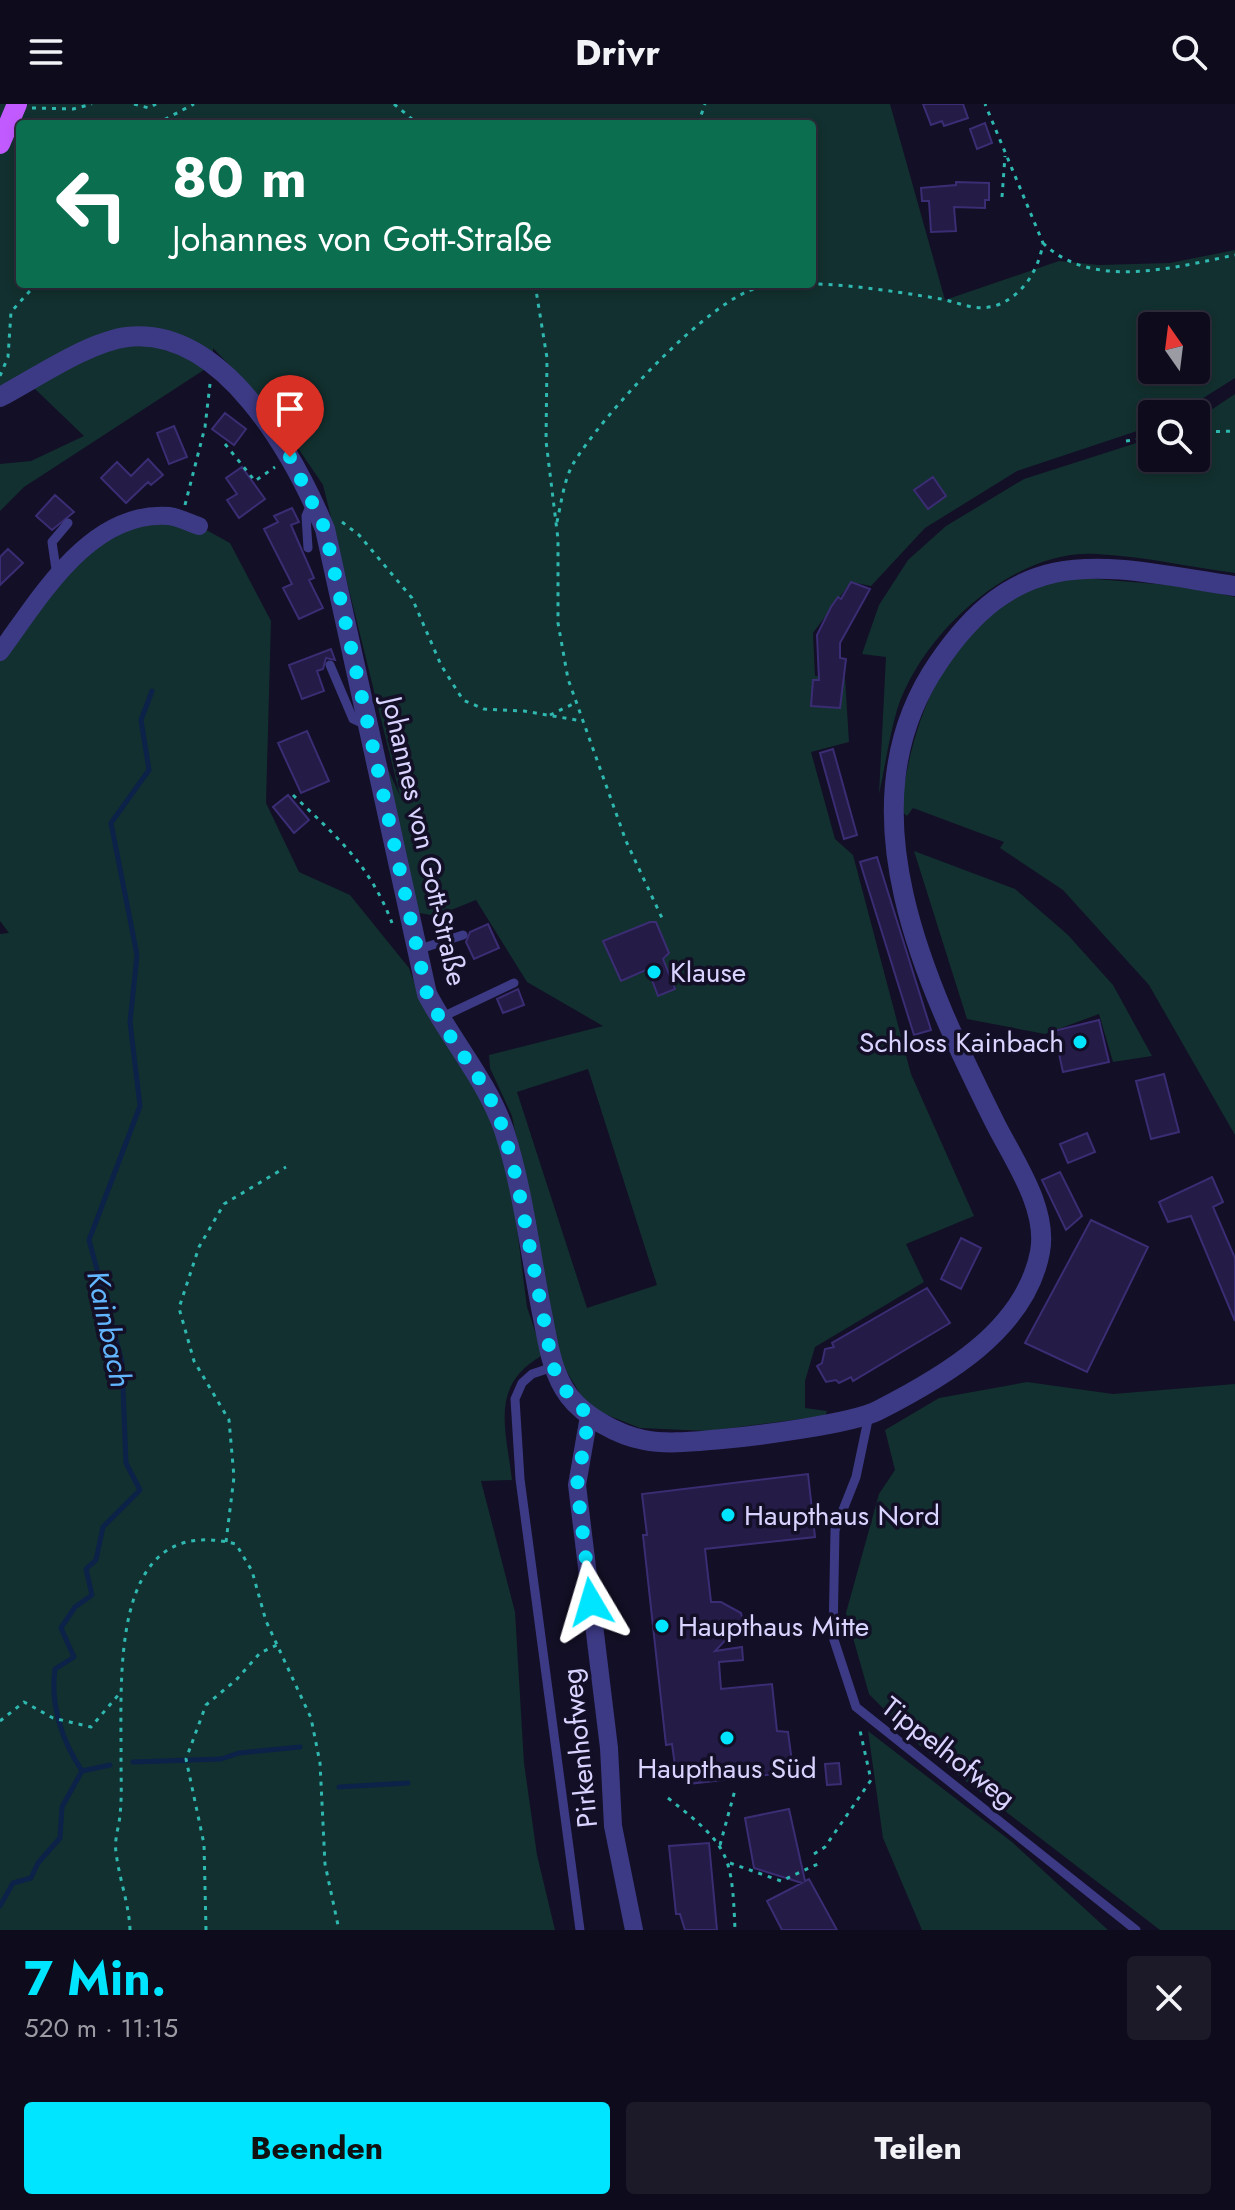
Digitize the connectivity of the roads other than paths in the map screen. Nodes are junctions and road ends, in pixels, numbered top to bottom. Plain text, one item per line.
1 (16, 106) edge
2 (0, 144) edge
3 (0, 397) edge
4 (313, 500) junction
5 (68, 523) dead end
6 (199, 526) dead end
7 (308, 548) dead end
8 (57, 576) junction
9 (1235, 586) edge
10 (0, 652) edge
11 (330, 665) dead end
12 (370, 726) junction
13 (463, 935) dead end
14 (417, 950) junction
15 (514, 983) dead end
16 (440, 1018) junction
17 (553, 1367) junction
18 (869, 1415) junction
19 (589, 1416) junction
20 (580, 1930) edge
21 (634, 1930) edge
22 (1136, 1930) edge

1 - 2 main road
3 - 4 street, Johannes von Gott-Straße
4 - 7 lane
4 - 12 street, Johannes von Gott-Straße
5 - 8 lane
6 - 8 street
8 - 10 street
9 - 18 street, Johannes von Gott-Straße
11 - 12 lane
12 - 14 street, Johannes von Gott-Straße
13 - 14 lane
14 - 16 street, Johannes von Gott-Straße
15 - 16 lane
16 - 17 street, Johannes von Gott-Straße
17 - 19 street, Johannes von Gott-Straße
17 - 20 lane
18 - 19 street, Johannes von Gott-Straße
18 - 22 lane, Tippelhofweg
19 - 21 street, Pirkenhofweg

